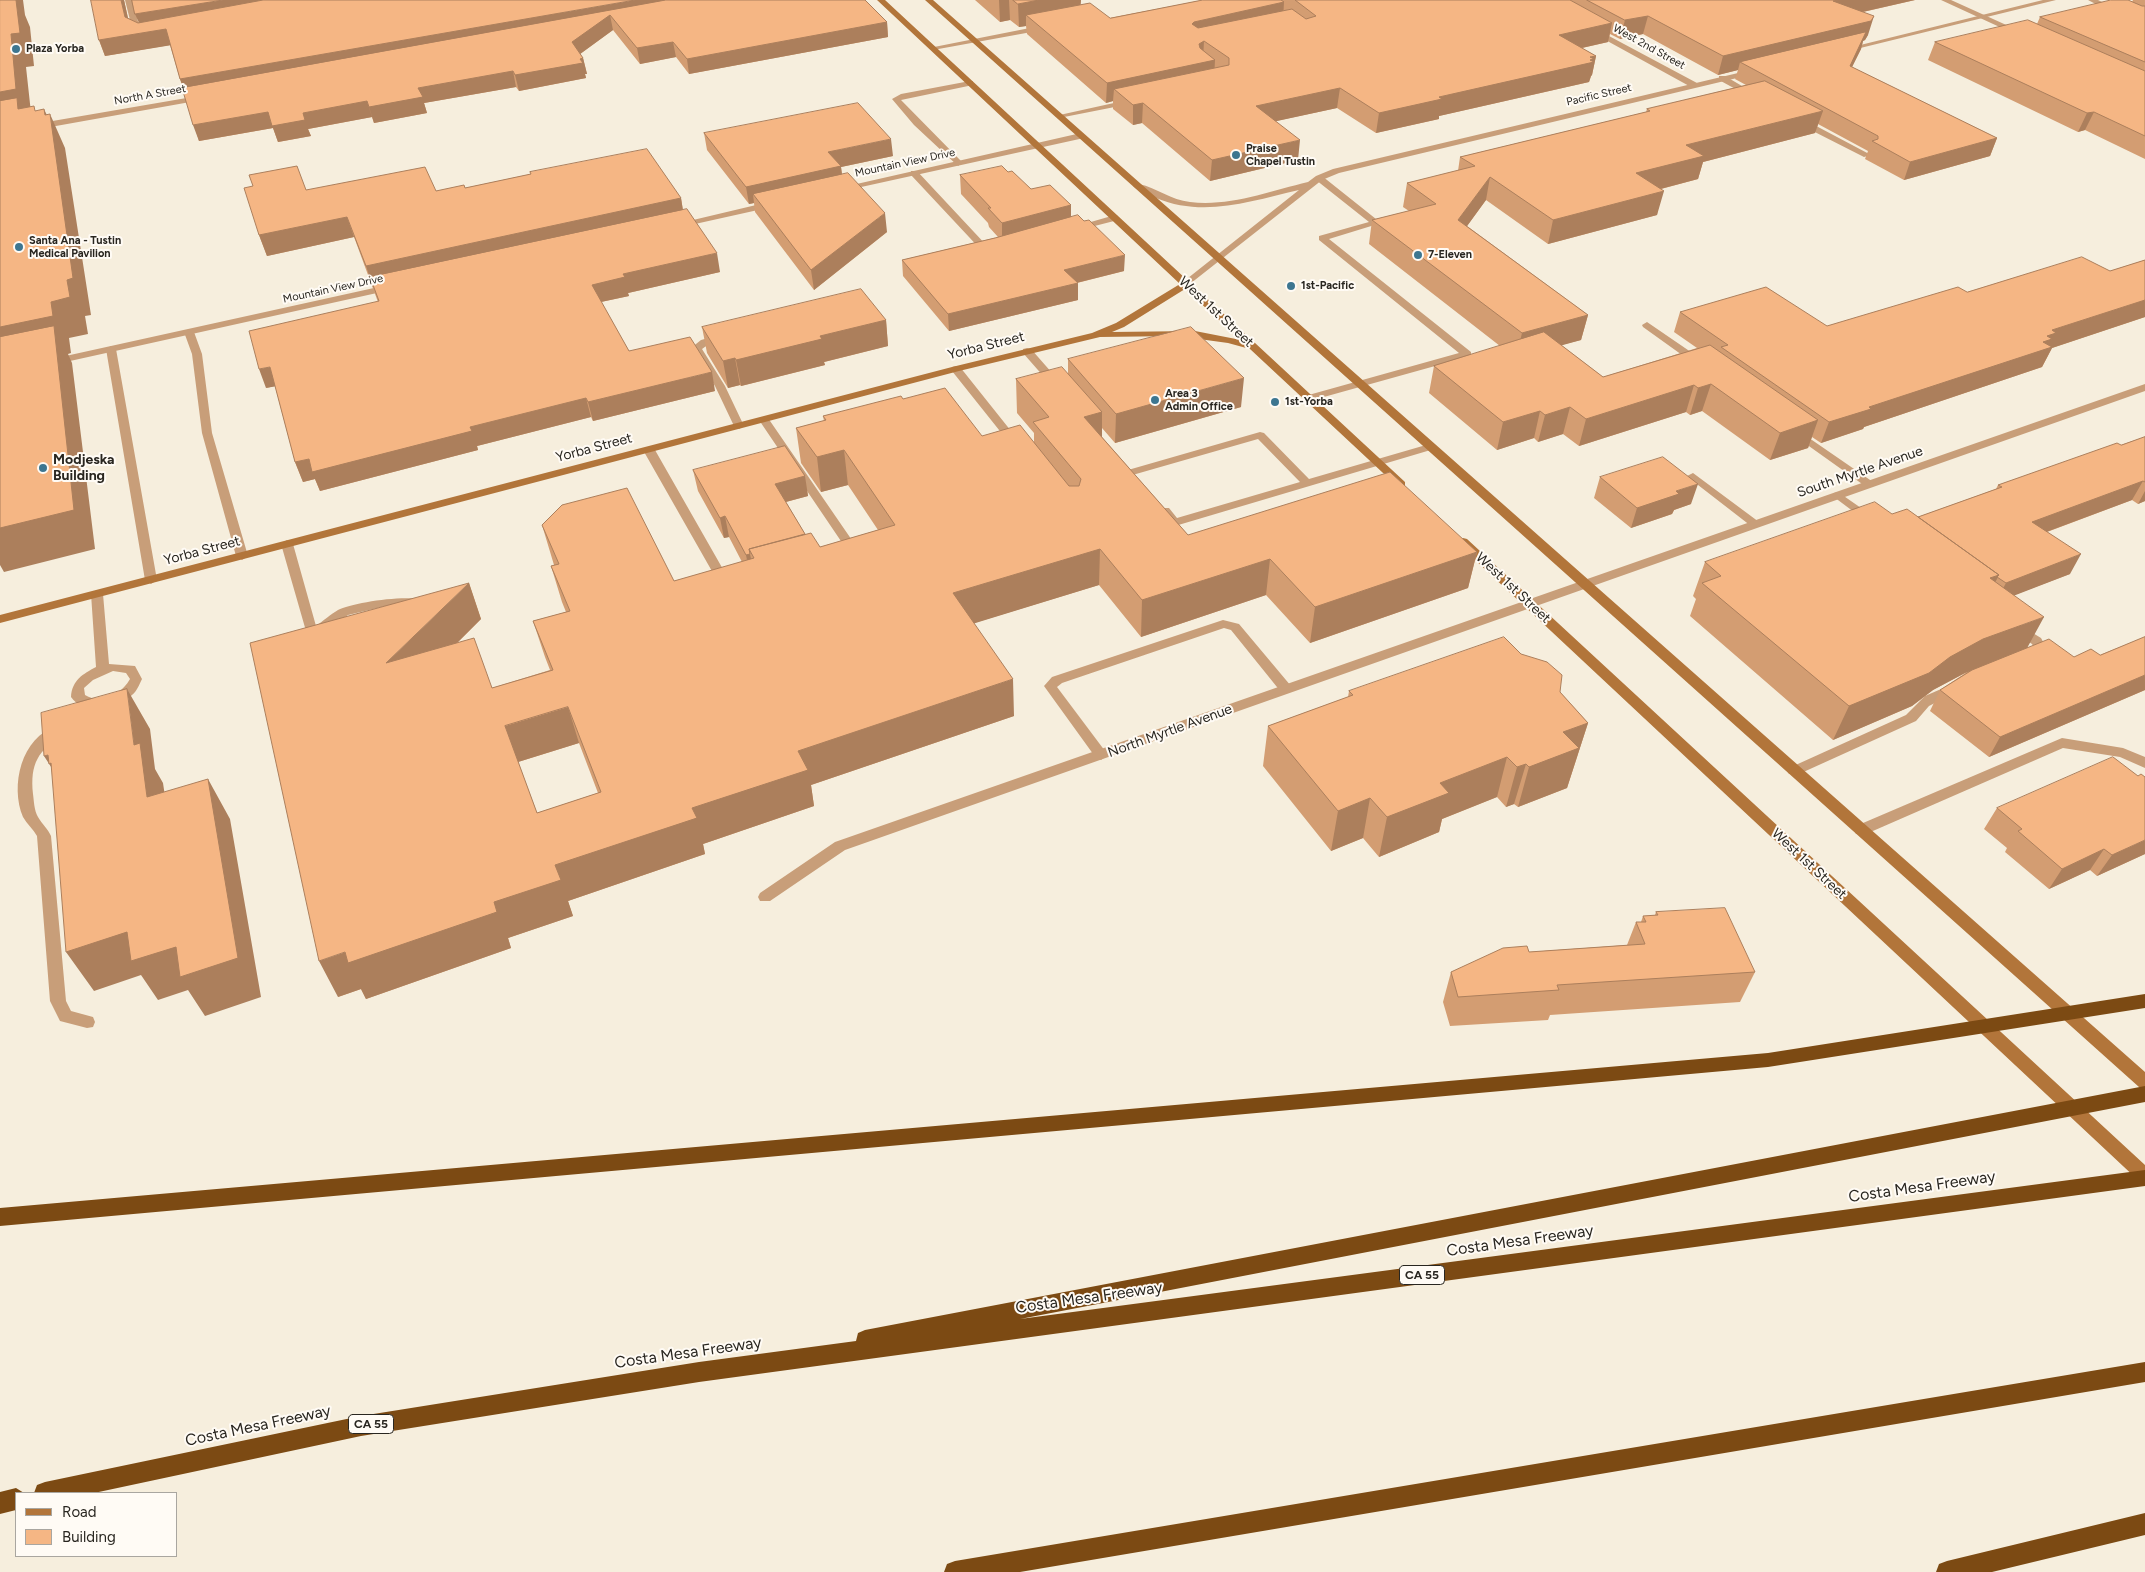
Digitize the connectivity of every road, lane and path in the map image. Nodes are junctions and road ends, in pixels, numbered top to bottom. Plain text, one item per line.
1 (129, 0) edge
2 (881, 0) edge
3 (929, 0) edge
4 (1945, 0) edge
5 (2052, 0) edge
6 (2092, 0) edge
7 (2122, 13) edge
8 (1983, 17) junction
9 (1583, 24) edge
10 (1051, 26) edge
11 (152, 32) edge
12 (2030, 38) edge
13 (975, 41) junction
14 (933, 48) junction
15 (1838, 51) edge
16 (1761, 69) edge
17 (1722, 78) junction
18 (970, 83) junction
19 (1694, 85) junction
20 (215, 94) edge
21 (1144, 98) edge
22 (1764, 102) edge
23 (1790, 115) edge
24 (1059, 116) junction
25 (0, 133) edge
26 (1081, 136) junction
27 (1037, 146) junction
28 (1867, 155) dead end
29 (958, 163) junction
30 (914, 173) junction
31 (1316, 181) junction
32 (1137, 186) junction
33 (837, 190) edge
34 (779, 202) edge
35 (1115, 218) junction
36 (663, 228) edge
37 (1062, 232) edge
38 (1004, 246) edge
39 (1218, 257) junction
40 (1186, 284) junction
41 (402, 285) edge
42 (1647, 325) dead end
43 (190, 332) junction
44 (1095, 335) junction
45 (732, 336) edge
46 (111, 349) junction
47 (1257, 350) junction
48 (1027, 351) junction
49 (46, 363) edge
50 (956, 369) junction
51 (1711, 371) edge
52 (1359, 384) junction
53 (2145, 387) edge
54 (1063, 392) edge
55 (1309, 398) junction
56 (764, 420) junction
57 (739, 426) junction
58 (1790, 428) edge
59 (1430, 446) junction
60 (649, 450) junction
61 (1020, 450) edge
62 (1377, 462) junction
63 (1132, 472) edge
64 (1693, 476) dead end
65 (1307, 483) junction
66 (1869, 484) junction
67 (1413, 495) edge
68 (1838, 495) junction
69 (1157, 501) edge
70 (1755, 524) junction
71 (1878, 524) edge
72 (1455, 534) edge
73 (287, 544) junction
74 (242, 556) junction
75 (835, 557) edge
76 (151, 580) junction
77 (739, 584) edge
78 (1584, 584) junction
79 (97, 594) junction
80 (1529, 604) junction
81 (2005, 618) edge
82 (0, 619) edge
83 (312, 635) junction
84 (2024, 658) edge
85 (103, 669) junction
86 (1970, 681) edge
87 (1286, 689) junction
88 (90, 704) junction
89 (1102, 755) junction
90 (2145, 763) edge
91 (1794, 771) junction
92 (1861, 830) junction
93 (765, 896) dead end
94 (2145, 1001) edge
95 (86, 1022) dead end
96 (2145, 1082) edge
97 (2145, 1094) edge
98 (2145, 1177) edge
99 (0, 1216) edge
100 (698, 1372) junction
101 (2145, 1372) edge
102 (50, 1492) edge
103 (15, 1499) edge
104 (0, 1503) edge
105 (2145, 1524) edge
106 (955, 1572) edge
107 (1947, 1572) edge

1 - 11 street
2 - 14 main road, West 1st Street
3 - 13 main road
4 - 8 street
5 - 8 street
6 - 7 street
8 - 12 street
8 - 15 street
9 - 19 street, West 2nd Street
10 - 13 street
13 - 14 street
13 - 24 main road
14 - 18 main road, West 1st Street
16 - 17 street, Pacific Street
17 - 19 street, Pacific Street
17 - 22 street
18 - 27 main road, West 1st Street
18 - 29 street
19 - 31 street, Pacific Street
20 - 25 street, North A Street
21 - 24 street
23 - 28 street
24 - 26 main road
26 - 27 street, Mountain View Drive
26 - 32 main road
27 - 29 street, Mountain View Drive
27 - 35 main road, West 1st Street
29 - 30 street, Mountain View Drive
30 - 33 street, Mountain View Drive
30 - 38 street
31 - 32 street
31 - 39 street, Pacific Street
31 - 52 street
32 - 39 main road
34 - 36 street
35 - 37 street
35 - 40 main road, West 1st Street
39 - 40 street, Pacific Street
39 - 52 main road
40 - 44 main road, Yorba Street
40 - 47 main road, West 1st Street
41 - 43 street, Mountain View Drive
42 - 51 street
43 - 46 street, Mountain View Drive
43 - 74 street
44 - 47 main road
44 - 48 main road, Yorba Street
45 - 57 street
46 - 49 street, Mountain View Drive
46 - 76 street
47 - 55 main road, West 1st Street
48 - 50 main road, Yorba Street
48 - 54 lane
50 - 56 main road, Yorba Street
50 - 61 street
52 - 55 street
52 - 59 main road
53 - 66 street, South Myrtle Avenue
55 - 62 main road, West 1st Street
56 - 57 main road, Yorba Street
56 - 75 street
57 - 60 main road, Yorba Street
58 - 66 street
59 - 62 lane
59 - 78 main road
60 - 73 main road, Yorba Street
60 - 77 street
62 - 65 lane
62 - 67 main road, West 1st Street
63 - 65 street
64 - 70 street
65 - 69 lane
66 - 68 street, South Myrtle Avenue
68 - 70 street, South Myrtle Avenue
68 - 71 street
70 - 78 street, South Myrtle Avenue
72 - 80 main road, West 1st Street
73 - 74 main road, Yorba Street
73 - 83 street
74 - 76 main road, Yorba Street
76 - 79 main road, Yorba Street
78 - 80 street, North Myrtle Avenue
78 - 91 main road
79 - 82 main road, Yorba Street
79 - 85 street
80 - 87 street, North Myrtle Avenue
80 - 98 main road, West 1st Street
81 - 84 street
83 - 83 street
85 - 88 street
85 - 88 street
86 - 91 street
87 - 89 street, North Myrtle Avenue
87 - 89 street
88 - 95 street
89 - 93 street, North Myrtle Avenue
90 - 92 street
91 - 92 main road
92 - 96 main road
94 - 99 highway
97 - 100 highway
98 - 100 highway, Costa Mesa Freeway / CA 55
100 - 102 highway, Costa Mesa Freeway / CA 55
101 - 106 highway
103 - 104 highway
105 - 107 highway

